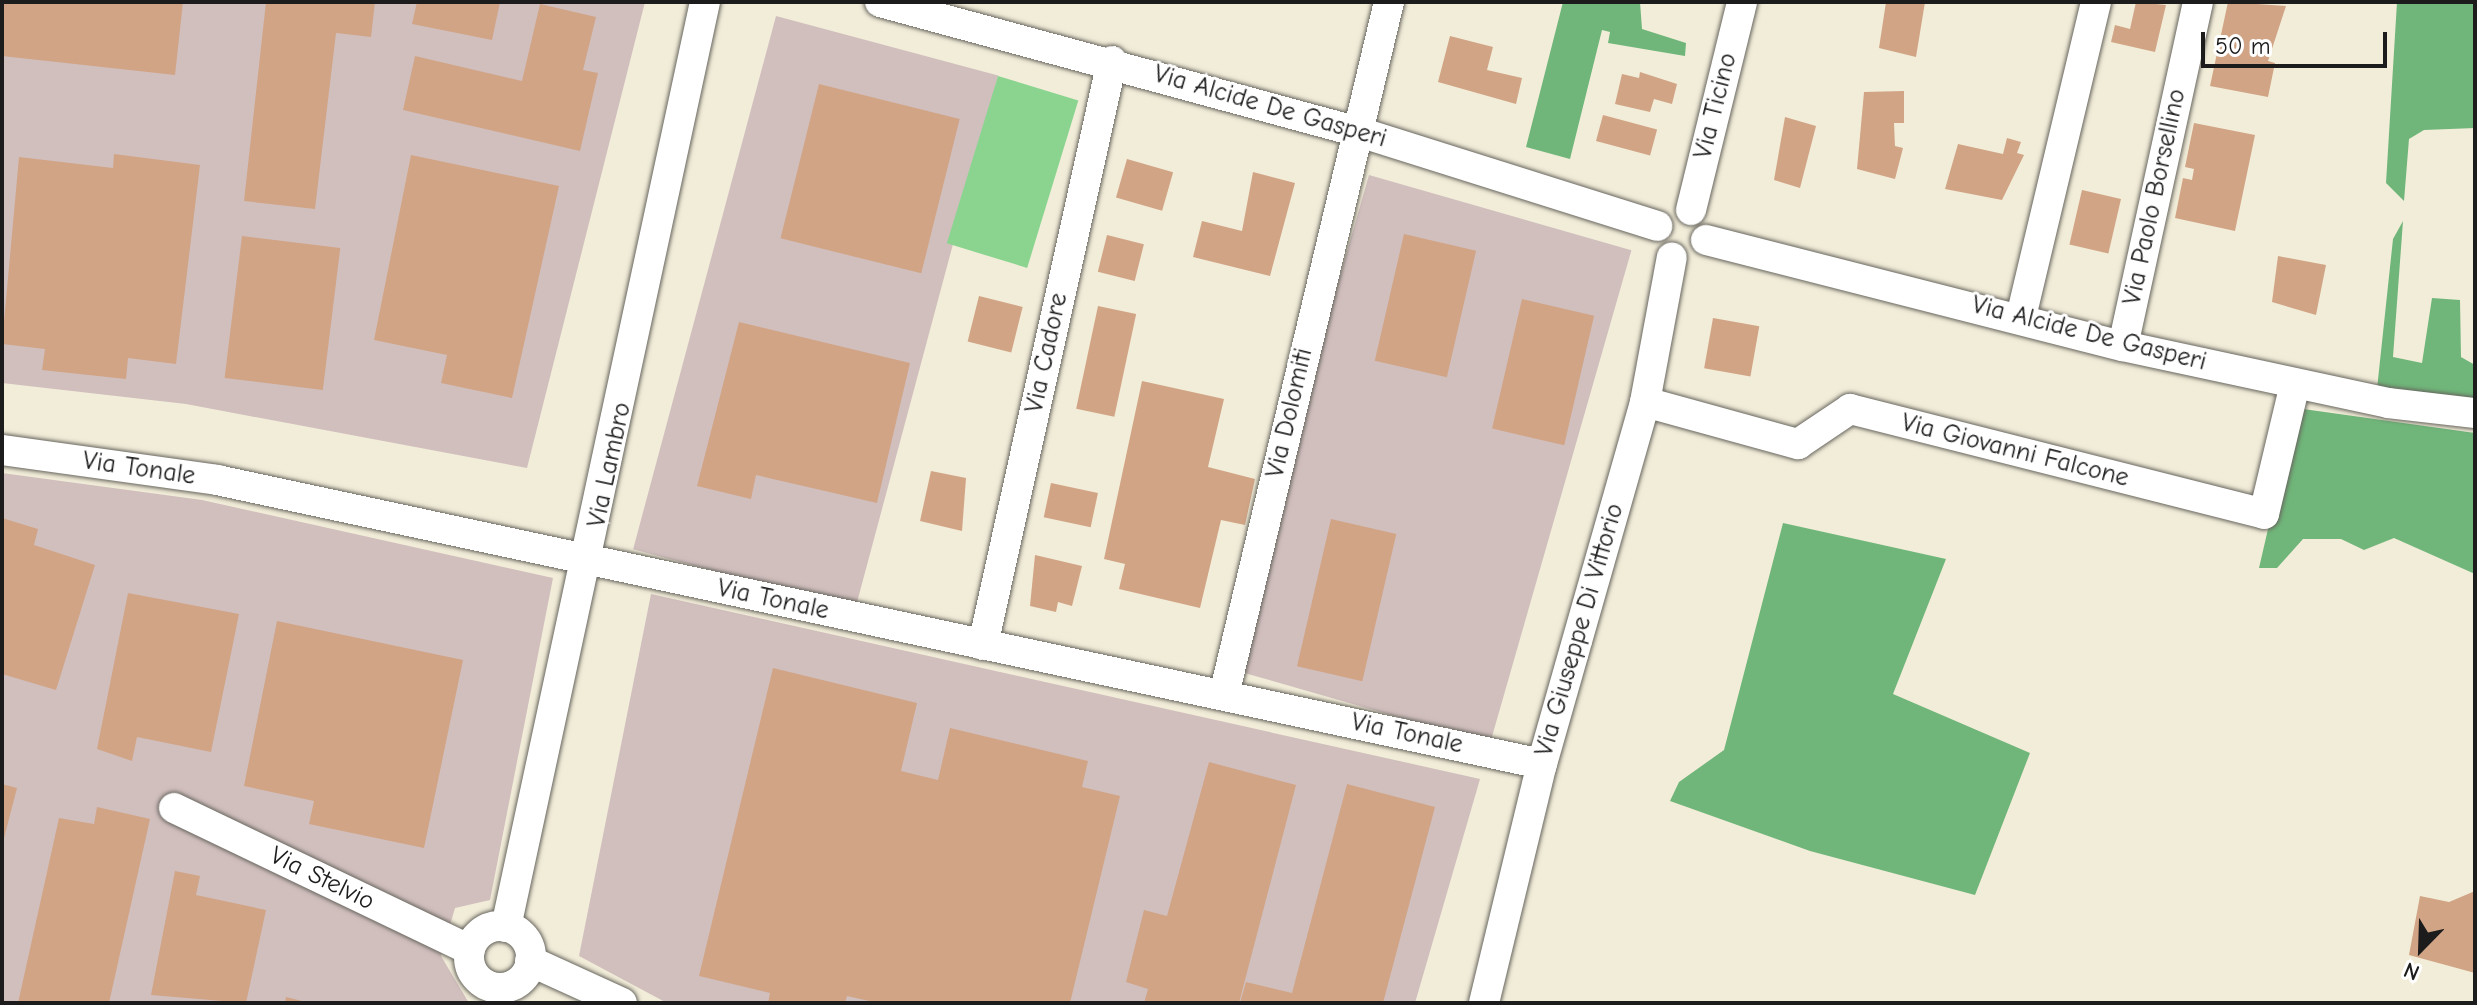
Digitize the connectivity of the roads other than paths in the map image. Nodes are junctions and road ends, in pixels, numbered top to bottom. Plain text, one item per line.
1 (705, 2) edge
2 (880, 2) edge
3 (1389, 2) edge
4 (1742, 2) edge
5 (2096, 2) edge
6 (2198, 2) edge
7 (1112, 61) junction
8 (1356, 131) junction
9 (1691, 210) junction
10 (1657, 226) junction
11 (1706, 240) junction
12 (1672, 257) junction
13 (2021, 317) junction
14 (2123, 346) junction
15 (2295, 384) junction
16 (1645, 402) junction
17 (2475, 413) edge
18 (2, 450) edge
19 (590, 560) junction
20 (983, 645) junction
21 (1224, 695) junction
22 (1542, 764) junction
23 (174, 808) dead end
24 (506, 927) junction
25 (470, 950) junction
26 (524, 982) edge
27 (622, 1003) edge
28 (1484, 1003) edge

1 - 19 street, Via Lambro
2 - 7 street, Via Alcide De Gasperi
3 - 8 street, Via Dolomiti
4 - 9 street, Via Ticino
5 - 13 street
6 - 14 street, Via Paolo Borsellino
7 - 8 street, Via Alcide De Gasperi
7 - 20 street, Via Cadore
8 - 10 street, Via Alcide De Gasperi
8 - 21 street, Via Dolomiti
9 - 10 street
9 - 11 street
10 - 12 street
11 - 12 street
11 - 13 street, Via Alcide De Gasperi
12 - 16 street, Via Giuseppe Di Vittorio
13 - 14 street, Via Alcide De Gasperi
14 - 15 street, Via Alcide De Gasperi
15 - 16 street, Via Giovanni Falcone
15 - 17 street, Via Alcide De Gasperi
16 - 22 street, Via Giuseppe Di Vittorio
18 - 19 street, Via Tonale
19 - 20 street, Via Tonale
19 - 24 street, Via Lambro
20 - 21 street, Via Tonale
21 - 22 street, Via Tonale
22 - 28 street, Via Giuseppe Di Vittorio
23 - 25 street, Via Stelvio
24 - 25 street
24 - 26 street
25 - 26 street
26 - 27 street

